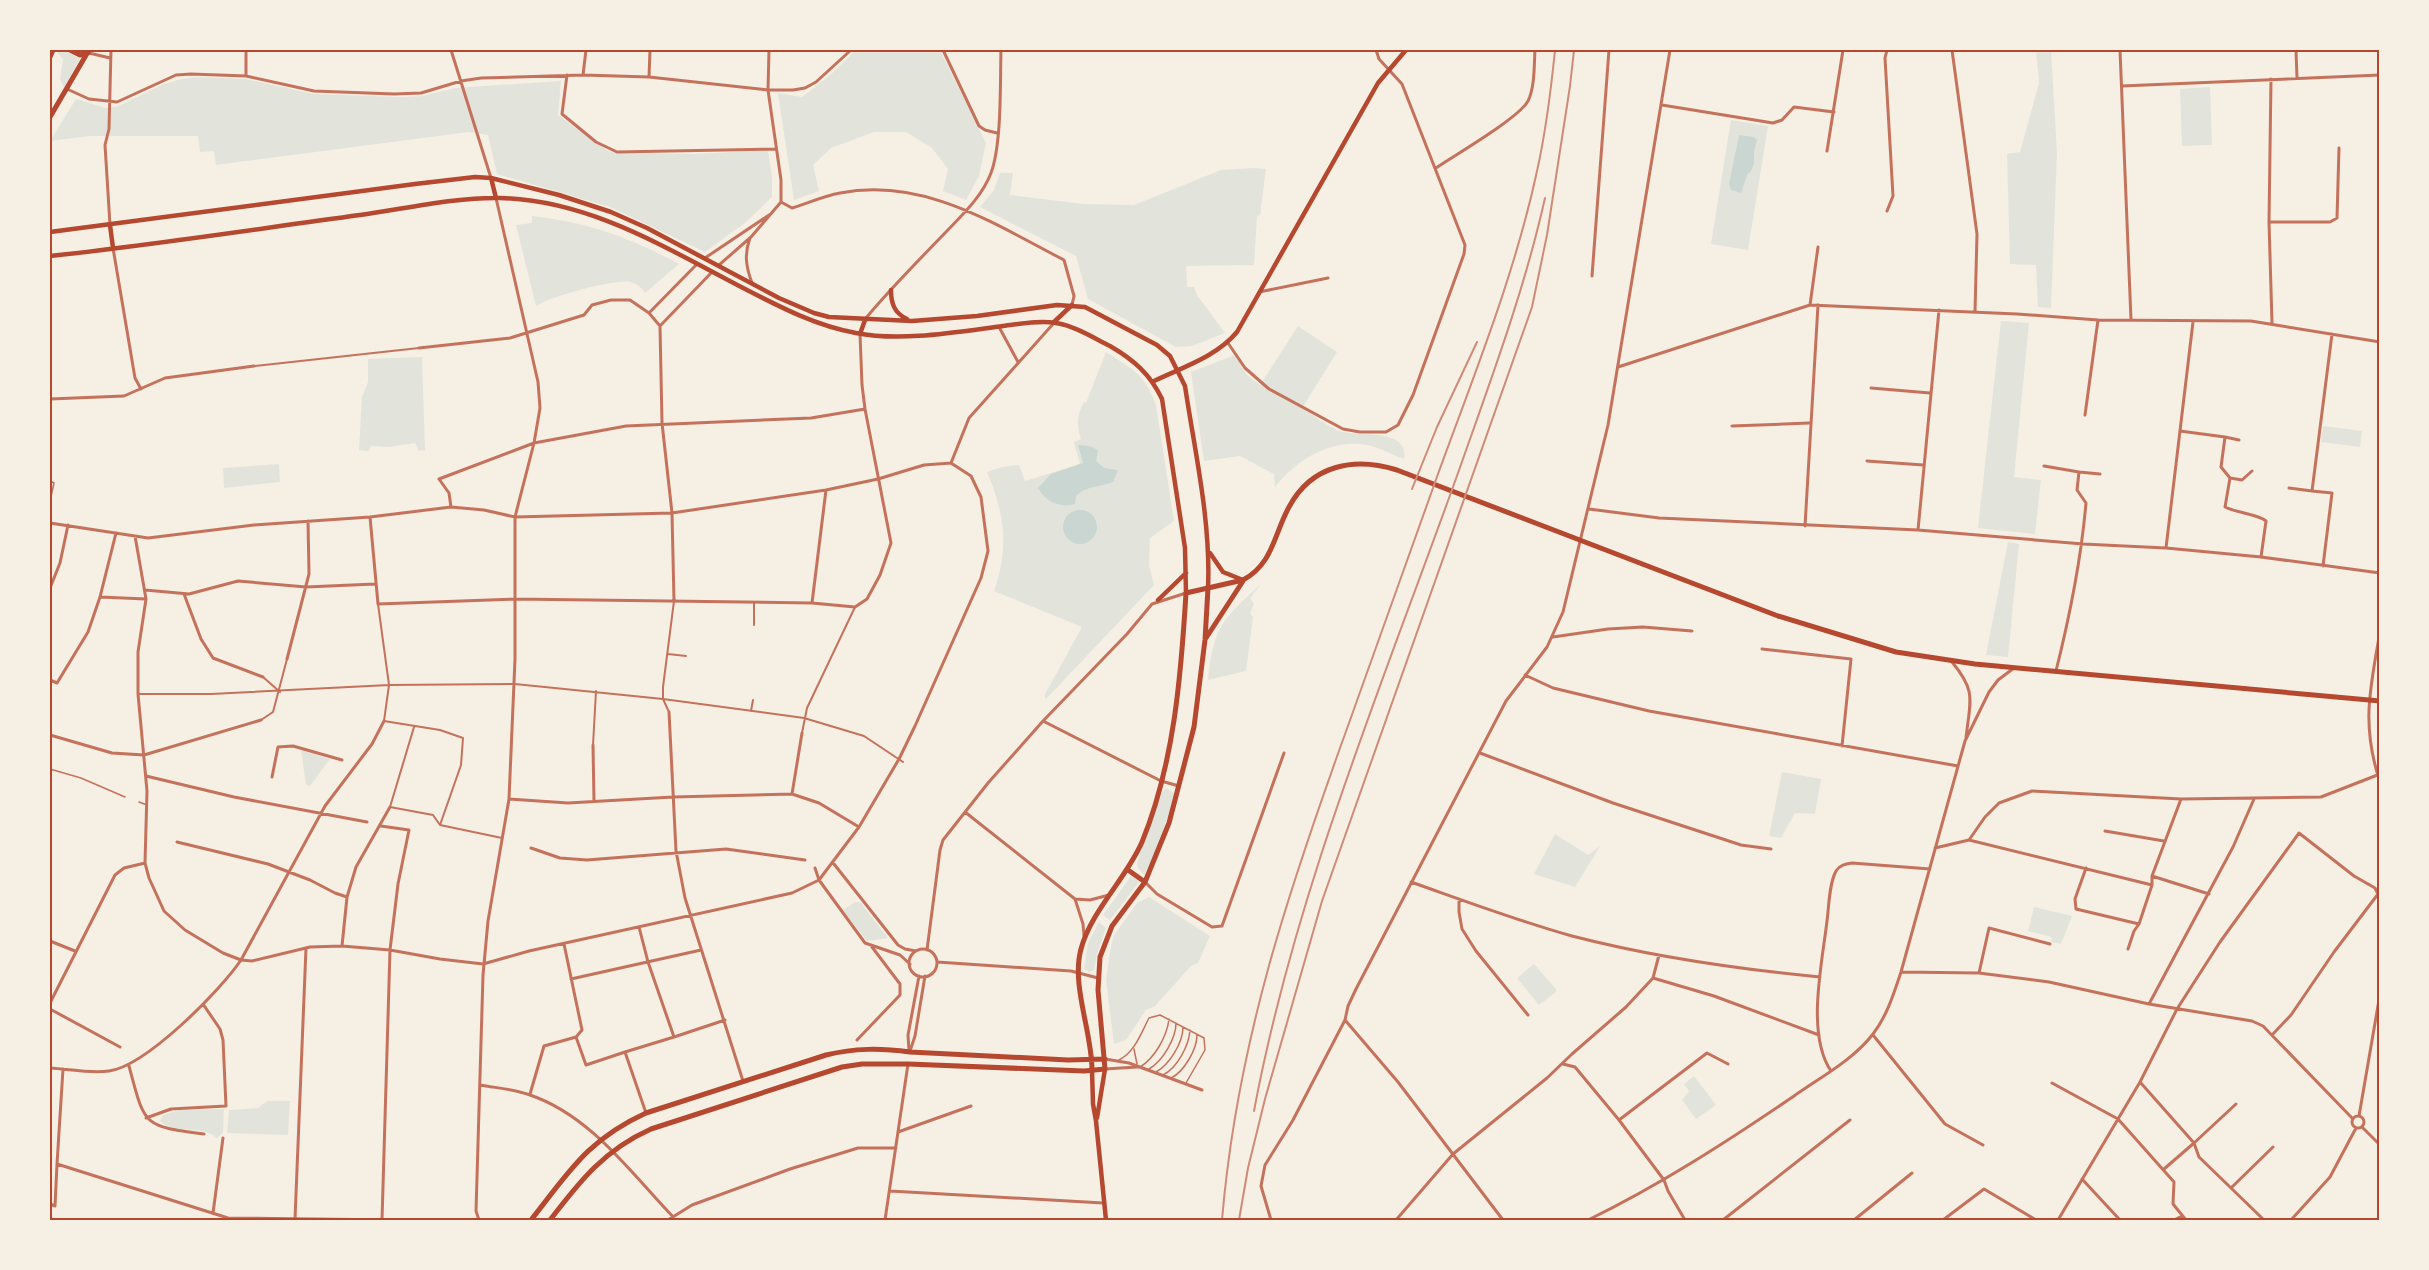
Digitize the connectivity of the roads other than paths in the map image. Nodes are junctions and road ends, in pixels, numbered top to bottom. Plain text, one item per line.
1 (53, 50) edge
2 (70, 50) edge
3 (111, 50) edge
4 (246, 50) edge
5 (451, 50) edge
6 (586, 50) edge
7 (650, 50) edge
8 (769, 50) edge
9 (851, 50) edge
10 (943, 50) edge
11 (1001, 50) edge
12 (1376, 50) edge
13 (1406, 50) edge
14 (1535, 50) edge
15 (1609, 50) edge
16 (1670, 50) edge
17 (1843, 50) edge
18 (1887, 50) edge
19 (1952, 50) edge
20 (2120, 50) edge
21 (2296, 50) edge
22 (88, 51) edge
23 (50, 57) edge
24 (111, 58) junction
25 (1389, 69) junction
26 (567, 75) junction
27 (583, 75) junction
28 (2379, 75) edge
29 (246, 76) junction
30 (649, 77) junction
31 (2296, 78) junction
32 (2271, 79) junction
33 (460, 81) junction
34 (2122, 86) junction
35 (67, 89) junction
36 (768, 90) junction
37 (109, 102) junction
38 (1662, 105) junction
39 (1834, 112) junction
40 (50, 117) edge
41 (997, 133) junction
42 (776, 148) junction
43 (2339, 148) dead end
44 (1827, 151) dead end
45 (1436, 168) junction
46 (491, 178) junction
47 (496, 198) junction
48 (781, 202) junction
49 (967, 209) junction
50 (1887, 211) dead end
51 (773, 213) junction
52 (2269, 222) junction
53 (110, 225) junction
54 (50, 232) edge
55 (751, 237) junction
56 (1818, 247) dead end
57 (113, 248) junction
58 (50, 256) edge
59 (705, 258) junction
60 (697, 264) junction
61 (719, 265) junction
62 (712, 272) junction
63 (1592, 276) dead end
64 (1328, 278) dead end
65 (752, 283) junction
66 (891, 290) junction
67 (1259, 292) junction
68 (1810, 304) junction
69 (1818, 304) junction
70 (1072, 305) junction
71 (1939, 310) junction
72 (1975, 312) junction
73 (649, 313) junction
74 (865, 320) junction
75 (2098, 320) junction
76 (912, 321) junction
77 (2131, 321) junction
78 (1054, 322) junction
79 (2193, 322) junction
80 (2272, 323) junction
81 (660, 326) junction
82 (999, 327) junction
83 (527, 333) junction
84 (860, 334) junction
85 (2332, 334) junction
86 (2379, 342) edge
87 (1228, 343) junction
88 (419, 348) joint
89 (1018, 362) junction
90 (254, 366) joint
91 (1618, 367) junction
92 (1178, 369) junction
93 (1154, 381) junction
94 (1871, 388) dead end
95 (141, 389) junction
96 (1930, 393) junction
97 (50, 399) edge
98 (865, 409) junction
99 (2085, 415) dead end
100 (662, 423) junction
101 (1809, 423) junction
102 (1732, 426) dead end
103 (2180, 431) junction
104 (2225, 438) junction
105 (2239, 440) dead end
106 (534, 443) junction
107 (1867, 461) dead end
108 (951, 463) junction
109 (1923, 465) junction
110 (2043, 466) dead end
111 (2252, 471) dead end
112 (2079, 472) junction
113 (2100, 474) dead end
114 (2230, 478) junction
115 (878, 479) junction
116 (50, 481) edge
117 (2289, 488) dead end
118 (826, 489) junction
119 (2312, 491) junction
120 (50, 501) edge
121 (451, 507) junction
122 (1589, 508) junction
123 (672, 513) junction
124 (370, 517) junction
125 (514, 518) junction
126 (308, 521) junction
127 (50, 523) edge
128 (68, 525) junction
129 (1805, 526) junction
130 (1918, 530) junction
131 (116, 533) junction
132 (135, 536) junction
133 (2083, 544) junction
134 (2166, 548) junction
135 (1208, 549) junction
136 (2261, 557) junction
137 (2323, 566) junction
138 (1186, 573) junction
139 (2379, 573) edge
140 (1244, 580) junction
141 (375, 584) junction
142 (306, 587) junction
143 (50, 588) edge
144 (1208, 588) junction
145 (144, 590) junction
146 (1186, 593) junction
147 (184, 594) junction
148 (100, 597) junction
149 (146, 599) junction
150 (514, 599) junction
151 (1158, 600) junction
152 (674, 601) junction
153 (754, 602) junction
154 (812, 603) junction
155 (378, 604) junction
156 (855, 607) junction
157 (754, 625) dead end
158 (1692, 631) dead end
159 (2379, 632) edge
160 (1552, 637) junction
161 (1205, 640) junction
162 (1762, 649) dead end
163 (667, 654) junction
164 (686, 656) dead end
165 (287, 659) joint
166 (1952, 662) junction
167 (2014, 668) junction
168 (2056, 671) junction
169 (1525, 675) junction
170 (263, 677) joint
171 (50, 680) edge
172 (515, 684) junction
173 (389, 685) junction
174 (596, 691) junction
175 (280, 692) junction
176 (138, 694) junction
177 (663, 699) junction
178 (753, 700) dead end
179 (2368, 700) junction
180 (2379, 701) edge
181 (751, 711) junction
182 (669, 712) joint
183 (804, 718) junction
184 (261, 720) joint
185 (384, 721) junction
186 (1043, 722) junction
187 (414, 727) junction
188 (802, 733) joint
189 (50, 735) edge
190 (1965, 741) junction
191 (593, 745) joint
192 (1842, 746) junction
193 (1284, 753) dead end
194 (1480, 753) junction
195 (144, 755) junction
196 (342, 760) dead end
197 (901, 760) junction
198 (352, 762) dead end
199 (358, 764) junction
200 (1958, 766) junction
201 (50, 769) edge
202 (2378, 774) edge
203 (146, 776) junction
204 (272, 777) dead end
205 (1161, 781) junction
206 (2379, 782) edge
207 (1180, 786) junction
208 (792, 794) junction
209 (125, 797) dead end
210 (673, 797) junction
211 (2181, 799) junction
212 (2254, 799) junction
213 (509, 800) junction
214 (594, 801) junction
215 (139, 802) dead end
216 (147, 805) junction
217 (390, 807) junction
218 (965, 812) junction
219 (321, 814) junction
220 (367, 822) dead end
221 (440, 825) junction
222 (381, 826) junction
223 (859, 827) junction
224 (2105, 831) dead end
225 (502, 838) junction
226 (1969, 840) junction
227 (2164, 841) junction
228 (177, 842) dead end
229 (531, 848) dead end
230 (1935, 848) junction
231 (1771, 849) dead end
232 (676, 851) junction
233 (805, 860) dead end
234 (145, 863) junction
235 (834, 864) junction
236 (815, 868) dead end
237 (1930, 868) junction
238 (2086, 868) junction
239 (1128, 870) junction
240 (289, 872) junction
241 (2152, 876) junction
242 (819, 880) junction
243 (1145, 882) junction
244 (1411, 882) junction
245 (2152, 885) junction
246 (1112, 893) junction
247 (2209, 894) junction
248 (347, 897) junction
249 (1075, 899) junction
250 (1459, 899) junction
251 (689, 916) junction
252 (2139, 924) junction
253 (639, 927) junction
254 (50, 941) edge
255 (1084, 941) junction
256 (564, 944) junction
257 (2050, 944) dead end
258 (870, 945) junction
259 (342, 946) junction
260 (306, 948) junction
261 (2128, 949) dead end
262 (390, 950) junction
263 (701, 950) junction
264 (927, 950) junction
265 (75, 951) junction
266 (916, 951) junction
267 (1659, 955) junction
268 (241, 960) junction
269 (648, 962) junction
270 (937, 962) junction
271 (483, 964) junction
272 (910, 964) junction
273 (1078, 972) junction
274 (1900, 972) junction
275 (1979, 973) junction
276 (919, 976) junction
277 (925, 976) junction
278 (1820, 977) junction
279 (1098, 978) junction
280 (1653, 978) junction
281 (571, 979) junction
282 (2379, 994) edge
283 (2379, 1001) edge
284 (50, 1003) edge
285 (203, 1004) junction
286 (2149, 1004) junction
287 (50, 1009) edge
288 (2177, 1009) junction
289 (1528, 1015) dead end
290 (1169, 1018) junction
291 (725, 1020) junction
292 (1345, 1020) junction
293 (1176, 1022) junction
294 (1183, 1026) junction
295 (1190, 1030) junction
296 (1197, 1034) junction
297 (1819, 1035) junction
298 (1873, 1035) junction
299 (2272, 1035) junction
300 (576, 1037) junction
301 (674, 1037) junction
302 (857, 1040) dead end
303 (120, 1047) dead end
304 (1134, 1047) junction
305 (625, 1052) junction
306 (910, 1052) junction
307 (1105, 1059) junction
308 (1092, 1060) junction
309 (1119, 1060) junction
310 (908, 1064) junction
311 (1563, 1064) junction
312 (1728, 1064) dead end
313 (129, 1066) junction
314 (1140, 1067) junction
315 (50, 1068) edge
316 (63, 1069) junction
317 (1106, 1069) junction
318 (1092, 1070) junction
319 (1147, 1070) junction
320 (1831, 1071) junction
321 (1155, 1073) junction
322 (1162, 1076) junction
323 (1170, 1078) junction
324 (2140, 1082) junction
325 (743, 1083) junction
326 (2052, 1083) dead end
327 (1186, 1084) junction
328 (480, 1085) junction
329 (1202, 1090) dead end
330 (530, 1094) junction
331 (2236, 1104) dead end
332 (971, 1106) dead end
333 (646, 1113) junction
334 (2359, 1116) junction
335 (146, 1118) junction
336 (2118, 1119) junction
337 (2353, 1119) junction
338 (1096, 1120) junction
339 (1619, 1120) junction
340 (1850, 1120) dead end
341 (2362, 1127) junction
342 (2356, 1128) junction
343 (898, 1132) junction
344 (204, 1134) dead end
345 (223, 1138) dead end
346 (599, 1139) junction
347 (2194, 1143) junction
348 (1983, 1145) dead end
349 (2379, 1145) edge
350 (2273, 1147) dead end
351 (896, 1148) junction
352 (611, 1152) junction
353 (1453, 1154) junction
354 (57, 1164) junction
355 (2163, 1169) junction
356 (1912, 1173) dead end
357 (2082, 1179) junction
358 (1664, 1180) junction
359 (2231, 1188) junction
360 (890, 1191) junction
361 (1105, 1203) junction
362 (50, 1204) edge
363 (213, 1213) junction
364 (2182, 1216) junction
365 (673, 1217) junction
366 (227, 1219) edge
367 (295, 1219) junction
368 (382, 1220) edge
369 (396, 1221) edge
370 (479, 1221) edge
371 (531, 1221) edge
372 (550, 1221) edge
373 (668, 1221) edge
374 (676, 1221) edge
375 (885, 1221) edge
376 (1106, 1221) edge
377 (1271, 1221) edge
378 (1396, 1221) edge
379 (1503, 1221) edge
380 (1588, 1221) edge
381 (1685, 1221) edge
382 (1724, 1221) edge
383 (1854, 1221) edge
384 (1943, 1221) edge
385 (2036, 1221) edge
386 (2058, 1221) edge
387 (2120, 1221) edge
388 (2174, 1221) edge
389 (2186, 1221) edge
390 (2264, 1221) edge
391 (2291, 1221) edge

1 - 23 main road
2 - 22 main road
3 - 24 street
4 - 29 street
5 - 33 street
6 - 27 street
7 - 30 street
8 - 36 street
9 - 36 street
10 - 41 street
11 - 41 street
12 - 25 street
13 - 25 main road
14 - 45 street
15 - 63 street
16 - 38 street
17 - 39 street
18 - 50 street
19 - 72 street
20 - 34 street
21 - 31 street
22 - 24 street
22 - 35 main road
24 - 37 street
25 - 45 street
25 - 67 main road
26 - 27 street
26 - 33 street
26 - 42 street
27 - 30 street
28 - 31 street
29 - 33 street
29 - 37 street
30 - 36 street
31 - 32 street
32 - 34 street
32 - 52 street
33 - 46 street
34 - 77 street
35 - 37 street
35 - 40 main road
36 - 42 street
37 - 53 street
38 - 39 street
38 - 91 street
39 - 44 street
41 - 49 street
42 - 48 street
43 - 52 street
45 - 87 street
46 - 47 main road
46 - 53 main road
46 - 59 main road
47 - 57 main road
47 - 60 main road
47 - 83 street
48 - 49 street
48 - 51 street
49 - 66 street
49 - 70 street
51 - 55 street
51 - 59 street
52 - 80 street
53 - 54 main road
53 - 57 main road
55 - 61 street
55 - 65 street
56 - 68 street
57 - 58 main road
57 - 95 street
59 - 60 main road
59 - 61 main road
60 - 62 main road
60 - 73 street
61 - 62 main road
61 - 65 main road
62 - 81 street
62 - 84 main road
64 - 67 street
65 - 74 main road
66 - 74 street
66 - 76 main road
67 - 87 main road
68 - 69 street
68 - 91 street
69 - 71 street
69 - 101 street
70 - 76 main road
70 - 78 main road
70 - 92 main road
71 - 72 street
71 - 96 street
72 - 75 street
73 - 81 street
73 - 83 street
74 - 76 main road
74 - 84 main road
75 - 77 street
75 - 99 street
77 - 79 street
78 - 82 main road
78 - 89 street
78 - 93 main road
79 - 80 street
79 - 103 street
80 - 85 street
81 - 100 street
82 - 84 main road
82 - 89 street
83 - 88 street
83 - 106 street
84 - 98 street
85 - 86 street
85 - 119 street
87 - 92 main road
88 - 90 street
89 - 108 street
90 - 95 street
91 - 122 street
92 - 93 main road
92 - 135 main road
93 - 138 main road
94 - 96 street
95 - 97 street
96 - 109 street
98 - 100 street
98 - 115 street
100 - 106 street
100 - 123 street
101 - 102 street
101 - 129 street
103 - 104 street
103 - 134 street
104 - 105 street
104 - 114 street
106 - 121 street
106 - 125 street
107 - 109 street
108 - 115 street
108 - 197 street
109 - 130 street
110 - 112 street
111 - 114 street
112 - 113 street
112 - 133 street
114 - 136 street
115 - 118 street
115 - 156 street
116 - 120 lane
117 - 119 street
118 - 123 street
118 - 154 street
119 - 137 street
121 - 124 street
121 - 125 street
122 - 129 street
122 - 160 street
123 - 125 street
123 - 152 street
124 - 126 street
124 - 141 street
125 - 150 street
126 - 132 street
126 - 142 street
127 - 128 street
128 - 131 street
128 - 143 street
129 - 130 street
130 - 133 street
131 - 132 street
131 - 148 street
132 - 145 street
133 - 134 street
133 - 168 street
134 - 136 street
135 - 140 main road
135 - 144 main road
136 - 137 street
137 - 139 street
138 - 146 main road
138 - 151 main road
140 - 144 main road
140 - 161 main road
140 - 166 main road
141 - 142 street
141 - 155 street
142 - 147 street
142 - 165 street
144 - 146 main road
144 - 161 main road
145 - 147 street
145 - 149 street
146 - 151 street
146 - 205 main road
147 - 170 street
148 - 149 street
148 - 171 street
149 - 176 street
150 - 152 street
150 - 155 street
150 - 172 street
151 - 186 street
152 - 153 street
152 - 163 street
153 - 154 street
153 - 157 street
154 - 156 street
155 - 173 street
156 - 183 street
158 - 160 street
159 - 179 street
160 - 169 street
161 - 207 main road
162 - 192 street
163 - 164 street
163 - 177 street
165 - 175 street
166 - 167 main road
166 - 190 street
167 - 168 main road
167 - 190 street
168 - 179 main road
169 - 192 street
169 - 194 street
170 - 175 street
172 - 173 street
172 - 174 street
172 - 213 street
173 - 175 street
173 - 185 street
174 - 177 street
174 - 191 street
175 - 176 street
175 - 184 street
176 - 195 street
177 - 181 street
177 - 182 street
178 - 181 street
179 - 180 main road
179 - 202 street
181 - 183 street
182 - 210 street
183 - 188 street
183 - 197 street
184 - 195 street
185 - 187 street
185 - 199 street
186 - 205 street
186 - 218 street
187 - 217 street
187 - 221 street
188 - 208 street
189 - 195 street
190 - 200 street
191 - 214 street
192 - 200 street
193 - 243 street
194 - 231 street
194 - 244 street
195 - 203 street
196 - 204 street
197 - 223 street
198 - 199 street
199 - 219 street
200 - 230 street
201 - 209 lane
202 - 206 street
202 - 212 street
203 - 216 street
203 - 219 street
205 - 207 street
205 - 239 main road
207 - 243 main road
208 - 210 street
208 - 223 street
210 - 214 street
210 - 232 street
211 - 212 street
211 - 226 street
211 - 227 street
212 - 247 street
213 - 214 street
213 - 225 street
215 - 216 lane
216 - 234 street
217 - 221 street
217 - 222 street
218 - 249 street
218 - 264 street
219 - 220 street
219 - 240 street
221 - 225 street
222 - 248 street
222 - 262 street
223 - 235 street
224 - 227 street
225 - 271 street
226 - 230 street
226 - 238 street
227 - 241 street
228 - 240 street
229 - 232 street
230 - 237 street
232 - 233 street
232 - 251 street
234 - 265 street
234 - 268 street
235 - 242 street
235 - 266 street
236 - 242 street
237 - 274 street
237 - 278 street
238 - 245 street
238 - 252 street
239 - 243 main road
239 - 246 main road
240 - 248 street
240 - 268 street
241 - 245 street
241 - 247 street
242 - 251 street
242 - 258 street
243 - 279 main road
244 - 250 street
244 - 292 street
245 - 252 street
246 - 249 street
246 - 255 main road
247 - 286 street
248 - 259 street
249 - 255 street
250 - 267 street
250 - 289 street
251 - 253 street
251 - 263 street
252 - 261 street
253 - 256 street
253 - 269 street
254 - 265 street
255 - 273 main road
256 - 271 street
256 - 281 street
257 - 275 street
258 - 272 street
258 - 302 street
259 - 260 street
259 - 262 street
260 - 268 street
260 - 367 street
262 - 271 street
262 - 368 street
263 - 269 street
263 - 291 street
264 - 266 street
264 - 270 street
265 - 284 street
266 - 272 street
267 - 278 street
267 - 280 street
268 - 285 street
269 - 281 street
269 - 301 street
270 - 273 street
270 - 277 street
271 - 328 street
272 - 276 street
273 - 279 street
273 - 308 main road
274 - 275 street
274 - 298 street
275 - 286 street
276 - 277 street
276 - 306 street
277 - 306 street
278 - 297 street
279 - 307 main road
280 - 297 street
280 - 311 street
281 - 300 street
282 - 283 street
283 - 334 street
285 - 313 street
285 - 335 street
286 - 288 street
287 - 303 street
288 - 299 street
288 - 299 street
288 - 324 street
290 - 293 lane
290 - 304 lane
290 - 314 lane
291 - 301 street
291 - 325 street
292 - 353 street
292 - 377 street
293 - 294 lane
293 - 319 lane
294 - 295 lane
294 - 321 lane
295 - 296 lane
295 - 322 lane
296 - 323 lane
296 - 327 lane
297 - 320 street
298 - 320 street
298 - 348 street
299 - 337 street
300 - 305 street
300 - 330 street
301 - 305 street
304 - 309 lane
304 - 314 lane
305 - 333 street
306 - 308 main road
306 - 310 main road
306 - 325 main road
307 - 308 main road
307 - 309 street
307 - 317 main road
308 - 318 main road
309 - 314 street
310 - 318 main road
310 - 343 street
310 - 352 main road
311 - 339 street
311 - 353 street
312 - 339 street
313 - 316 street
313 - 335 street
314 - 317 street
314 - 319 street
315 - 316 street
316 - 354 street
317 - 318 main road
317 - 338 main road
318 - 338 main road
319 - 321 street
320 - 358 street
321 - 322 street
322 - 323 street
323 - 327 street
324 - 336 street
324 - 347 street
325 - 333 main road
326 - 336 street
327 - 329 street
328 - 330 street
328 - 370 street
330 - 346 street
331 - 347 street
332 - 343 street
333 - 346 main road
334 - 337 street
334 - 341 street
335 - 344 street
336 - 355 street
336 - 357 street
337 - 342 street
338 - 361 main road
339 - 358 street
340 - 382 street
341 - 342 street
341 - 349 street
342 - 391 street
343 - 351 street
345 - 363 street
346 - 352 street
346 - 371 main road
347 - 355 street
347 - 359 street
350 - 359 street
351 - 360 street
351 - 365 street
352 - 365 street
352 - 372 main road
353 - 378 street
353 - 379 street
354 - 362 street
354 - 363 street
355 - 364 street
356 - 383 street
357 - 386 street
357 - 387 street
358 - 380 street
358 - 381 street
359 - 390 street
360 - 361 street
360 - 375 street
361 - 376 main road
363 - 366 street
364 - 388 street
364 - 389 street
365 - 373 street
365 - 374 street
366 - 367 street
367 - 368 street
368 - 369 street
384 - 385 street

